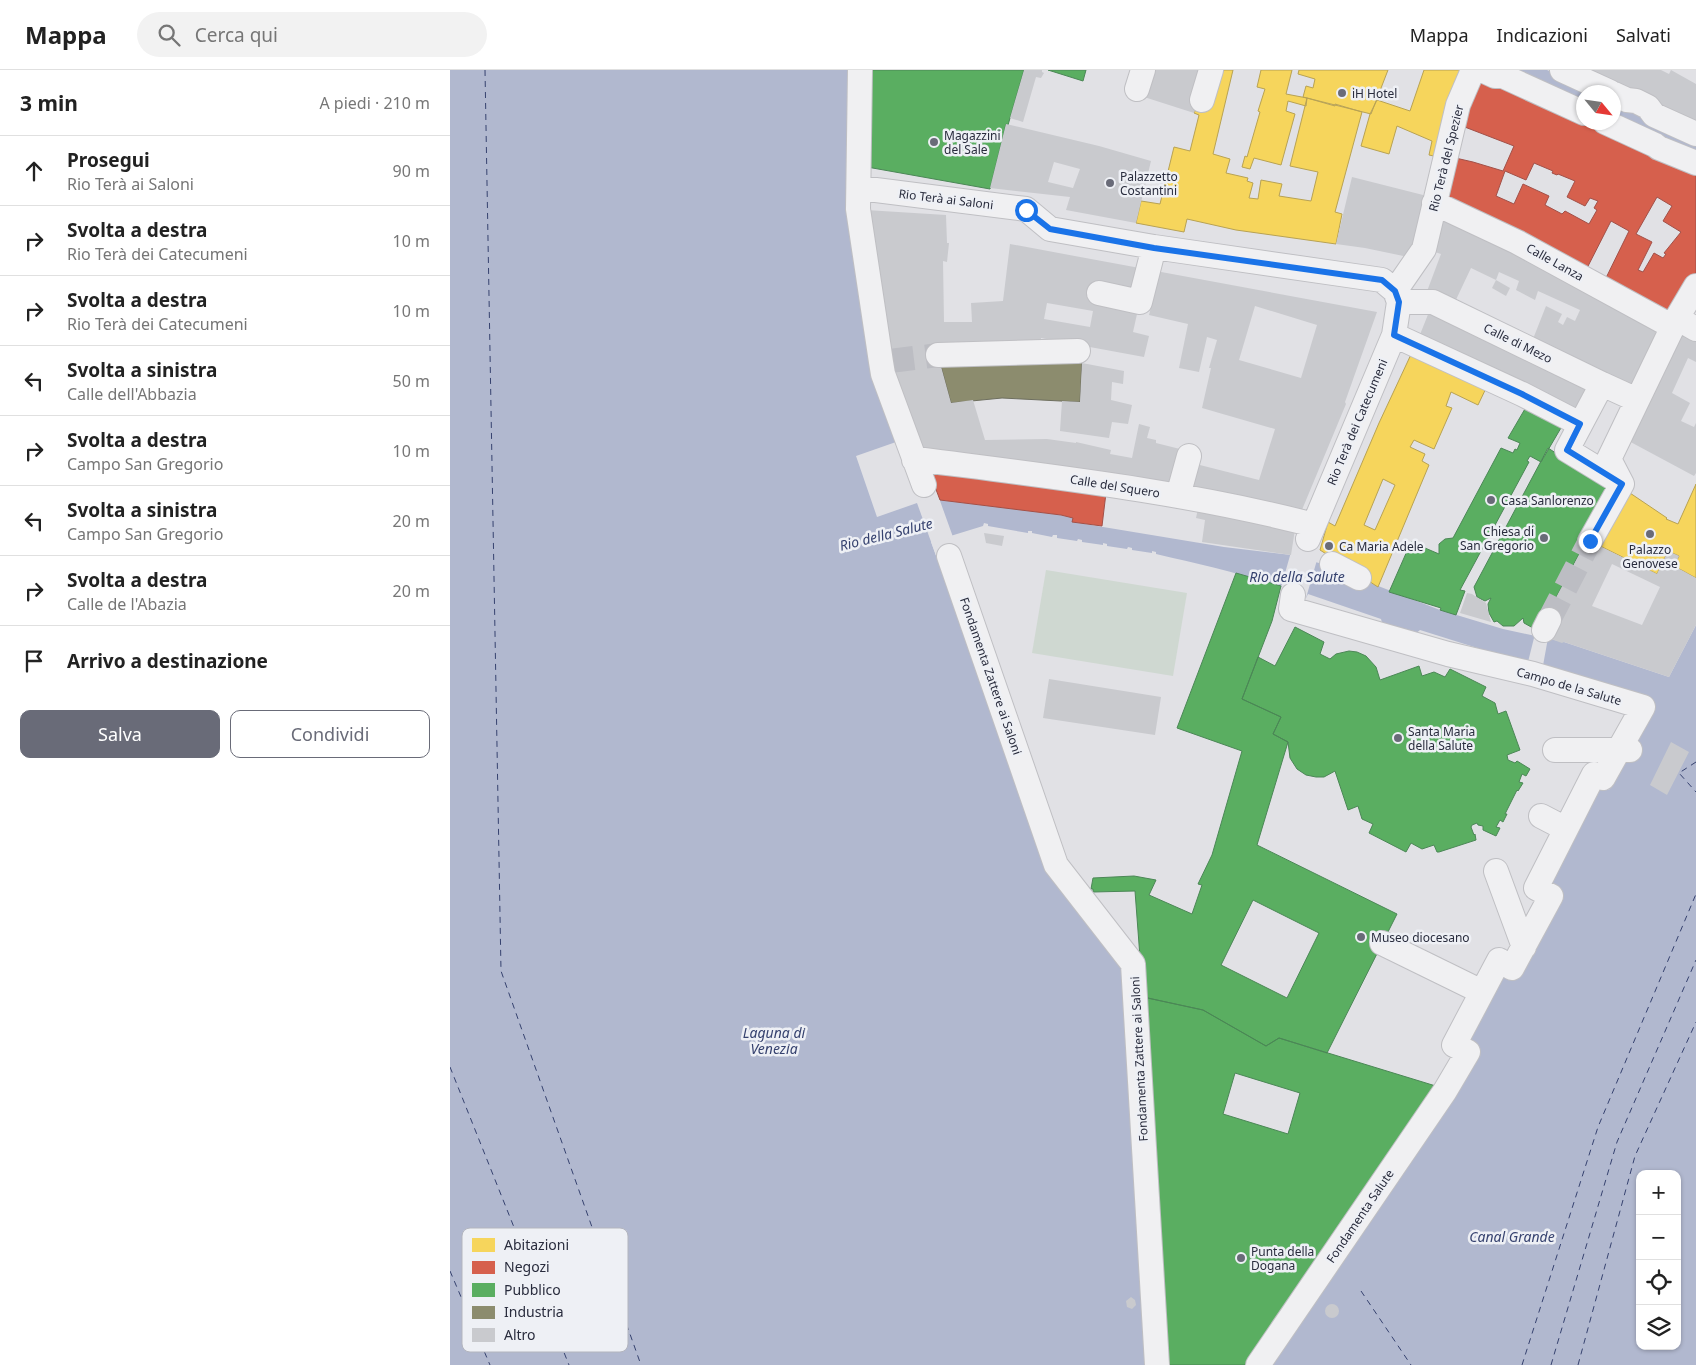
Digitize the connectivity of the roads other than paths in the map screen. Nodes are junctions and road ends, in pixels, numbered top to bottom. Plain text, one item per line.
1 (860, 70) edge
2 (1211, 70) edge
3 (1473, 70) edge
4 (1482, 70) edge
5 (1562, 70) edge
6 (1595, 85) edge
7 (1621, 97) edge
8 (1202, 100) dead end
9 (1576, 109) edge
10 (1621, 130) edge
11 (1696, 134) edge
12 (1696, 163) edge
13 (860, 188) junction
14 (1434, 203) junction
15 (1154, 248) junction
16 (1696, 286) edge
17 (1392, 291) junction
18 (1099, 293) dead end
19 (1433, 302) joint
20 (1682, 325) edge
21 (1394, 335) junction
22 (1078, 351) dead end
23 (938, 355) tunnel mouth
24 (1602, 384) junction
25 (1637, 400) junction
26 (1580, 424) junction
27 (1190, 456) dead end
28 (914, 460) junction
29 (1622, 484) junction
30 (924, 485) dead end
31 (1178, 496) junction
32 (1590, 541) tunnel mouth
33 (1316, 547) junction
34 (949, 556) dead end
35 (1359, 578) dead end
36 (1293, 594) dead end
37 (1555, 750) dead end
38 (1625, 750) junction
39 (1541, 816) dead end
40 (1566, 829) junction
41 (1496, 870) dead end
42 (1382, 943) dead end
43 (1524, 947) junction
44 (1482, 992) junction
45 (1445, 1091) joint
46 (1157, 1365) edge
47 (1258, 1365) edge

1 - 13 street
2 - 8 street
3 - 14 street, Rio Terà del Spezier
4 - 9 street
5 - 6 street
7 - 11 street
10 - 12 street
13 - 15 street, Rio Terà ai Saloni
13 - 28 street
14 - 17 street, Rio Terà del Spezier
14 - 20 street, Calle Lanza
15 - 17 street, Rio Terà ai Saloni
15 - 18 street
16 - 20 street
17 - 19 street, Rio Terà ai Saloni
17 - 21 street, Rio Terà dei Catecumeni
19 - 24 street, Calle di Mezo
20 - 25 street
21 - 26 street
21 - 33 street, Rio Terà dei Catecumeni
22 - 23 street
24 - 25 street, Calle di Mezo
24 - 26 street
25 - 29 street
26 - 29 street
27 - 31 street
28 - 30 street
28 - 31 street, Calle del Squero
29 - 32 street
31 - 33 street, Calle del Squero
33 - 35 street, Calle del Squero
34 - 46 street, Fondamenta Zattere ai Saloni
36 - 38 street, Campo de la Salute
37 - 38 street
38 - 40 street, Campo de la Salute
39 - 40 street
40 - 43 street, Campo de la Salute
41 - 43 street
42 - 44 street
43 - 44 street, Campo de la Salute
44 - 45 street, Campo de la Salute
45 - 47 street, Fondamenta Salute

